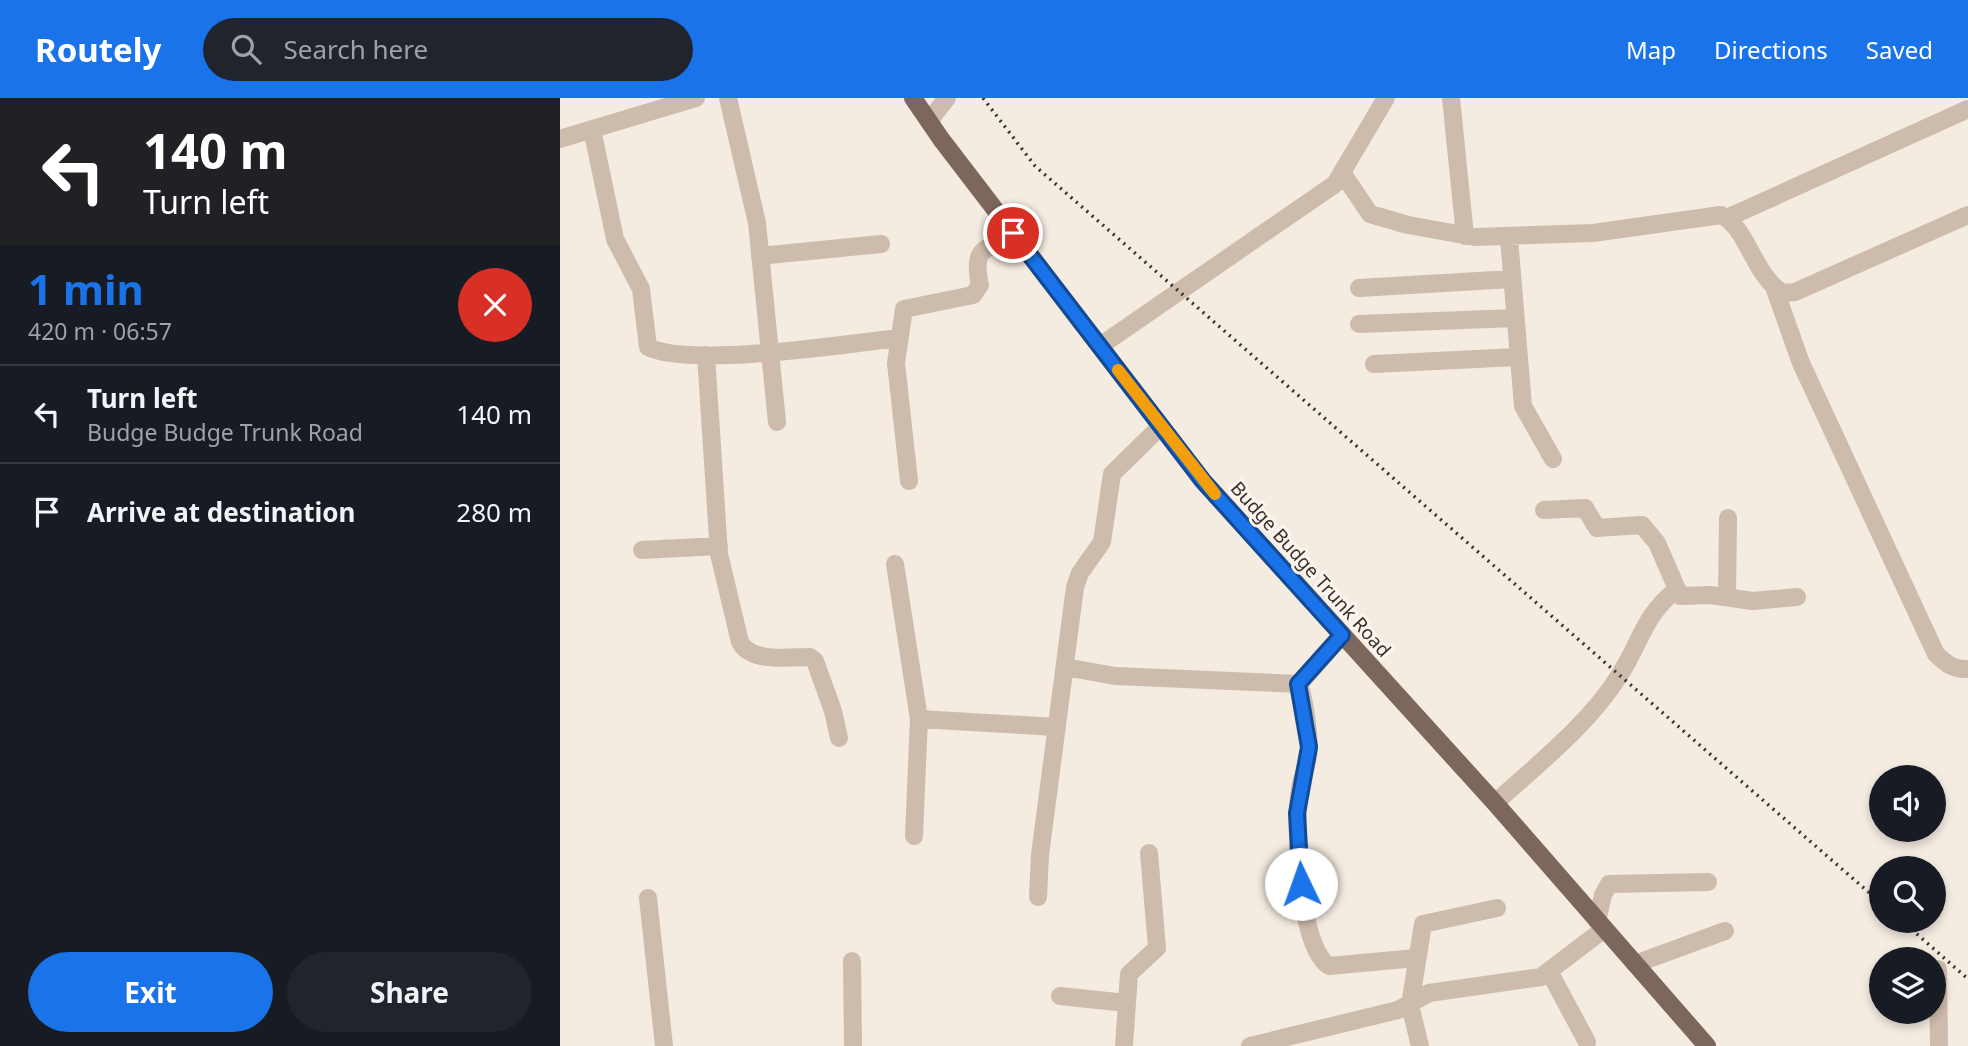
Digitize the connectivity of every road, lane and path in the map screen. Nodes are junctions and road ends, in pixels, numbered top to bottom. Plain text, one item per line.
1 (696, 98) edge
2 (728, 98) edge
3 (913, 98) edge
4 (947, 98) edge
5 (1386, 98) edge
6 (1451, 98) edge
7 (1968, 109) edge
8 (929, 121) junction
9 (592, 129) junction
10 (560, 139) edge
11 (1343, 174) junction
12 (1968, 215) edge
13 (1727, 218) junction
14 (1013, 233) junction
15 (1465, 236) junction
16 (1509, 238) junction
17 (881, 244) dead end
18 (760, 256) junction
19 (1512, 279) junction
20 (1773, 287) junction
21 (1359, 288) dead end
22 (1515, 318) junction
23 (1359, 324) dead end
24 (898, 338) junction
25 (1100, 346) junction
26 (769, 352) junction
27 (706, 355) junction
28 (1518, 357) junction
29 (1374, 364) dead end
30 (777, 422) dead end
31 (1161, 426) junction
32 (1553, 459) dead end
33 (909, 481) dead end
34 (1544, 510) dead end
35 (1728, 518) dead end
36 (719, 546) junction
37 (642, 550) dead end
38 (895, 564) dead end
39 (1675, 591) junction
40 (1727, 597) junction
41 (1797, 597) dead end
42 (1342, 635) junction
43 (1065, 667) junction
44 (1968, 669) edge
45 (1298, 684) junction
46 (919, 719) junction
47 (1057, 727) junction
48 (839, 738) dead end
49 (1494, 803) junction
50 (914, 836) dead end
51 (1149, 853) dead end
52 (1707, 881) dead end
53 (1038, 897) dead end
54 (648, 898) dead end
55 (1497, 908) dead end
56 (1601, 925) junction
57 (1725, 931) dead end
58 (1416, 958) junction
59 (852, 961) dead end
60 (1635, 964) junction
61 (1550, 973) junction
62 (1059, 996) dead end
63 (1126, 1003) junction
64 (1410, 1005) junction
65 (1939, 1024) edge
66 (1587, 1042) dead end
67 (664, 1046) edge
68 (853, 1046) edge
69 (1124, 1046) edge
70 (1250, 1046) edge
71 (1420, 1046) edge
72 (1707, 1046) edge
73 (1940, 1046) edge

1 - 9 street
2 - 18 street
3 - 8 main road, Budge Budge Trunk Road
4 - 8 street
5 - 11 street
6 - 15 street
7 - 13 street
8 - 14 main road, Budge Budge Trunk Road
9 - 10 street
9 - 27 street
11 - 15 street
11 - 25 street
12 - 20 street
13 - 16 street
13 - 20 street
14 - 24 street
14 - 25 main road, Budge Budge Trunk Road
15 - 16 street
16 - 19 street
17 - 18 street
18 - 26 street
19 - 21 street
19 - 22 street
20 - 44 street
22 - 23 street
22 - 28 street
24 - 26 street
24 - 33 street
25 - 31 main road, Budge Budge Trunk Road
26 - 27 street
26 - 30 street
27 - 36 street
28 - 29 street
28 - 32 street
31 - 42 main road, Budge Budge Trunk Road
31 - 43 street
34 - 39 street
35 - 40 street
36 - 37 street
36 - 48 street
38 - 46 street
39 - 40 street
39 - 49 street
40 - 41 street
42 - 45 street
42 - 49 main road, Budge Budge Trunk Road
43 - 45 street
43 - 47 street
45 - 58 street
46 - 47 street
46 - 50 street
47 - 53 street
49 - 56 main road, Budge Budge Trunk Road
51 - 63 street
52 - 56 street
54 - 67 street
55 - 58 street
56 - 60 main road, Budge Budge Trunk Road
56 - 61 street
57 - 60 street
58 - 64 street
59 - 68 street
60 - 72 main road, Budge Budge Trunk Road
61 - 64 street
61 - 66 street
62 - 63 street
63 - 69 street
64 - 70 street
64 - 71 street
65 - 73 street

